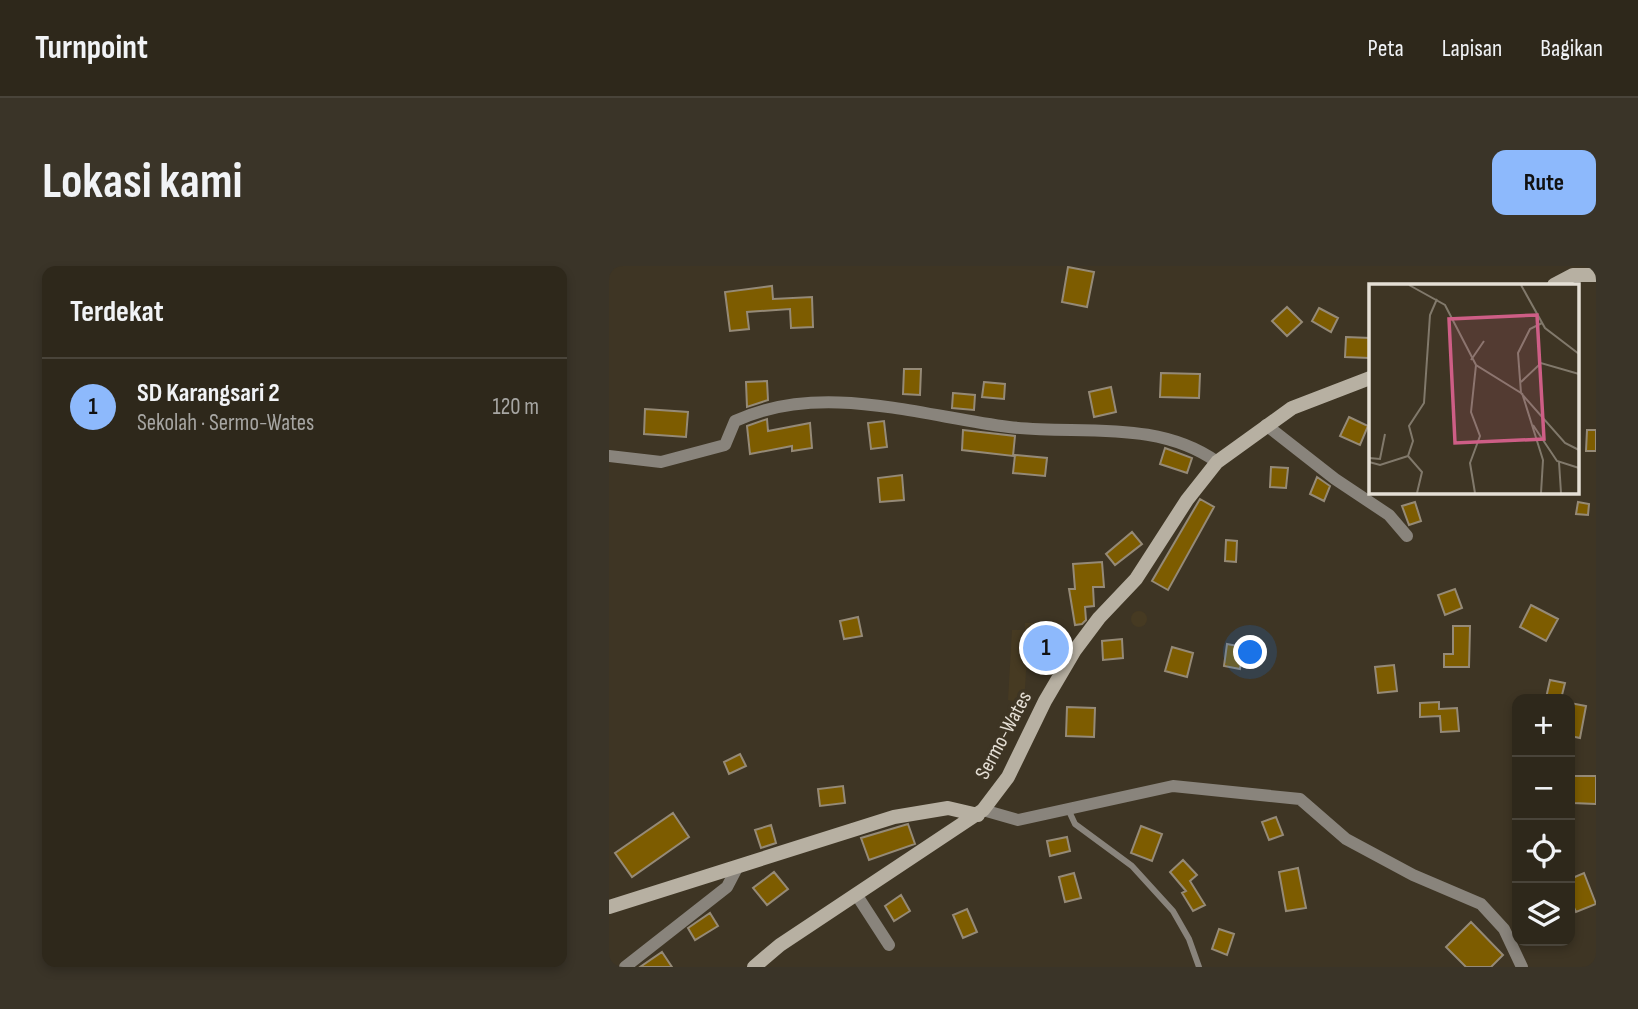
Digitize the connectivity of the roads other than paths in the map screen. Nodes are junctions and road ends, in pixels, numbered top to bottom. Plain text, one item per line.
1 (1596, 275) edge
2 (1556, 284) edge
3 (1369, 378) edge
4 (1266, 425) junction
5 (609, 456) edge
6 (1217, 462) junction
7 (1407, 536) dead end
8 (1068, 808) junction
9 (980, 812) junction
10 (738, 866) junction
11 (856, 894) junction
12 (609, 907) edge
13 (889, 945) dead end
14 (625, 967) edge
15 (754, 967) edge
16 (1199, 967) edge
17 (1522, 967) edge

1 - 2 main road
3 - 4 main road, Sermo-Wates
4 - 6 main road, Sermo-Wates
4 - 7 street
5 - 6 street
6 - 9 main road, Sermo-Wates
8 - 9 street
8 - 16 lane
8 - 17 street
9 - 10 main road
9 - 11 main road, Sermo-Wates
10 - 12 main road
10 - 14 street
11 - 13 street
11 - 15 main road, Sermo-Wates

